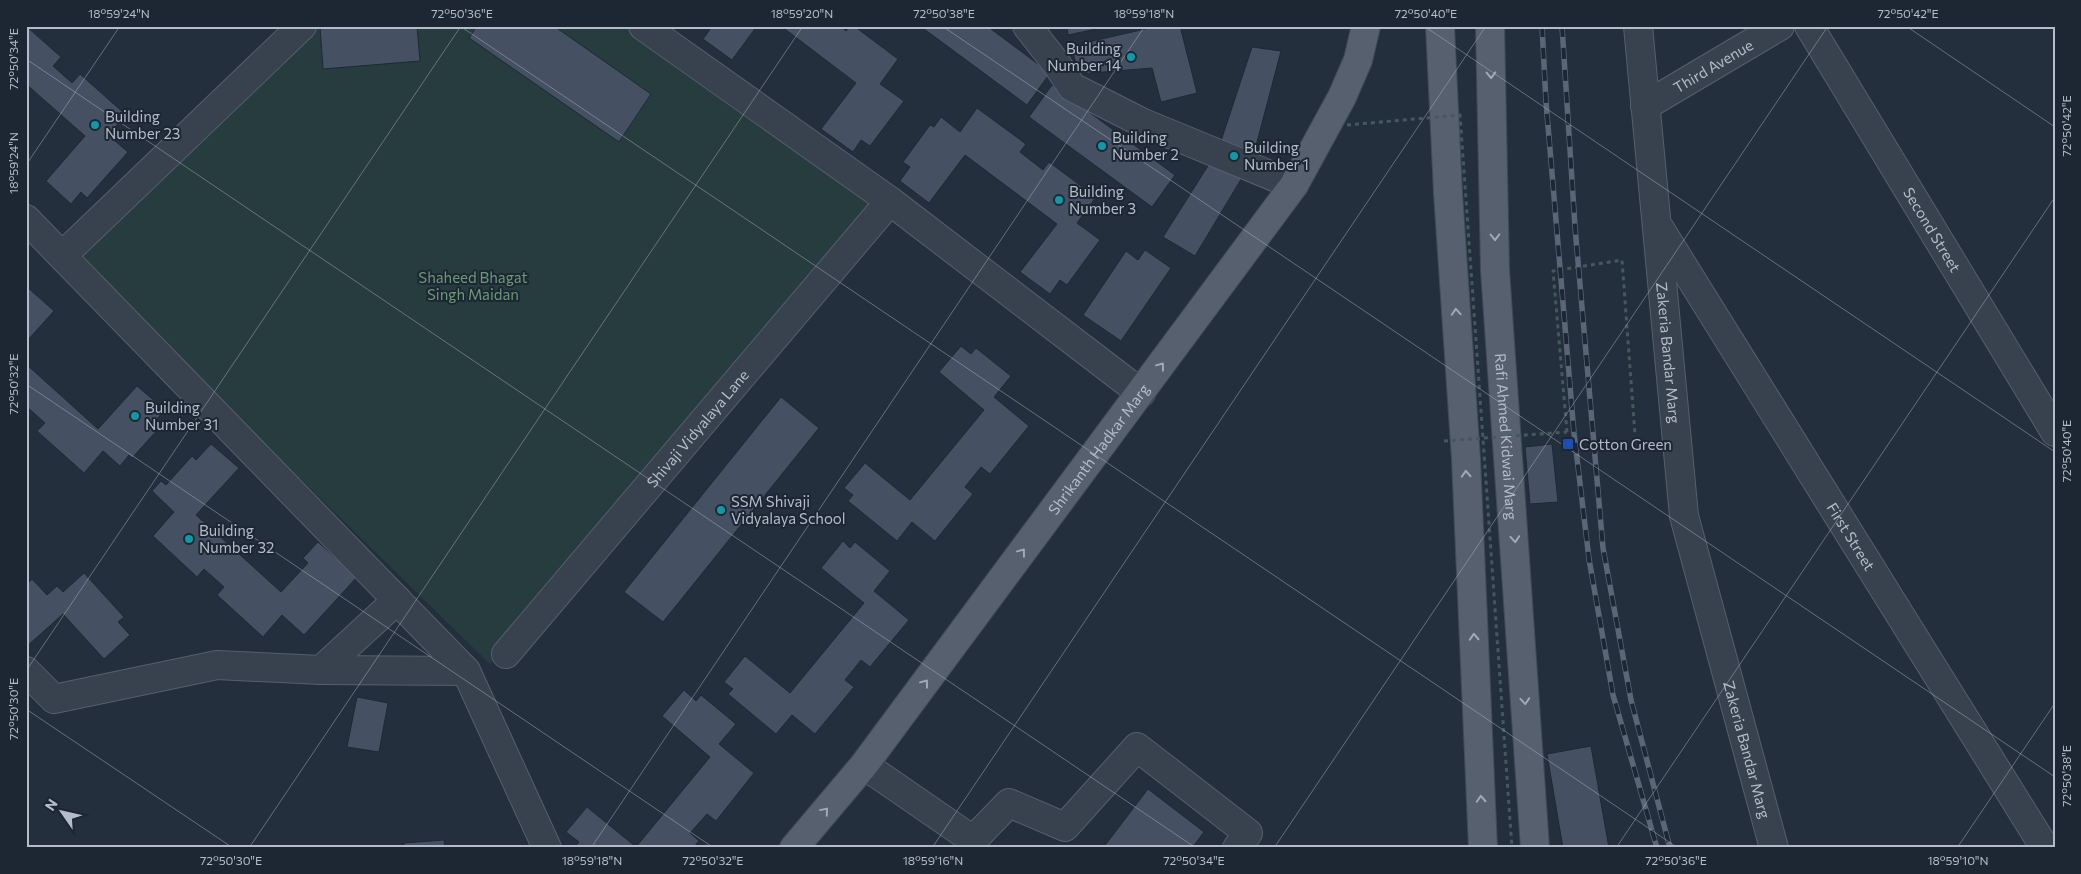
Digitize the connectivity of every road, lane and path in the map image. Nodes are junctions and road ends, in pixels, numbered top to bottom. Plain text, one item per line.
1 (302, 26) edge
2 (643, 26) edge
3 (1027, 26) edge
4 (1366, 26) edge
5 (1440, 26) edge
6 (1490, 26) edge
7 (1638, 26) edge
8 (1780, 26) edge
9 (1809, 26) edge
10 (1645, 106) junction
11 (1347, 125) dead end
12 (1294, 185) junction
13 (890, 202) junction
14 (26, 219) edge
15 (1657, 225) junction
16 (63, 255) junction
17 (1141, 393) junction
18 (2055, 432) edge
19 (1635, 435) dead end
20 (1483, 439) junction
21 (1444, 441) dead end
22 (397, 600) junction
23 (506, 654) dead end
24 (26, 670) edge
25 (321, 670) junction
26 (466, 671) junction
27 (864, 765) junction
28 (547, 848) edge
29 (794, 848) edge
30 (1237, 848) edge
31 (1483, 848) edge
32 (1512, 848) edge
33 (1535, 848) edge
34 (1774, 848) edge
35 (2045, 848) edge

1 - 16 street
2 - 13 street
3 - 12 street
4 - 12 main road, Shrikanth Hadkar Marg
31 -> 5 main road
6 -> 33 main road, Rafi Ahmed Kidwai Marg
7 - 10 street, Zakeria Bandar Marg
8 - 10 street, Third Avenue
9 - 18 street, Second Street
10 - 15 street, Zakeria Bandar Marg
11 - 20 path, bridge
17 -> 12 main road, Shrikanth Hadkar Marg
13 - 17 street
13 - 23 street, Shivaji Vidyalaya Lane
14 - 16 street
15 - 34 street, Zakeria Bandar Marg
15 - 35 street, First Street
16 - 22 street
27 -> 17 main road, Shrikanth Hadkar Marg
19 - 20 path, bridge
20 - 21 path, bridge
20 - 32 path, bridge
22 - 25 street
22 - 26 street
24 - 25 street
25 - 26 street
26 - 28 street
29 -> 27 main road, Shrikanth Hadkar Marg
27 - 30 street

